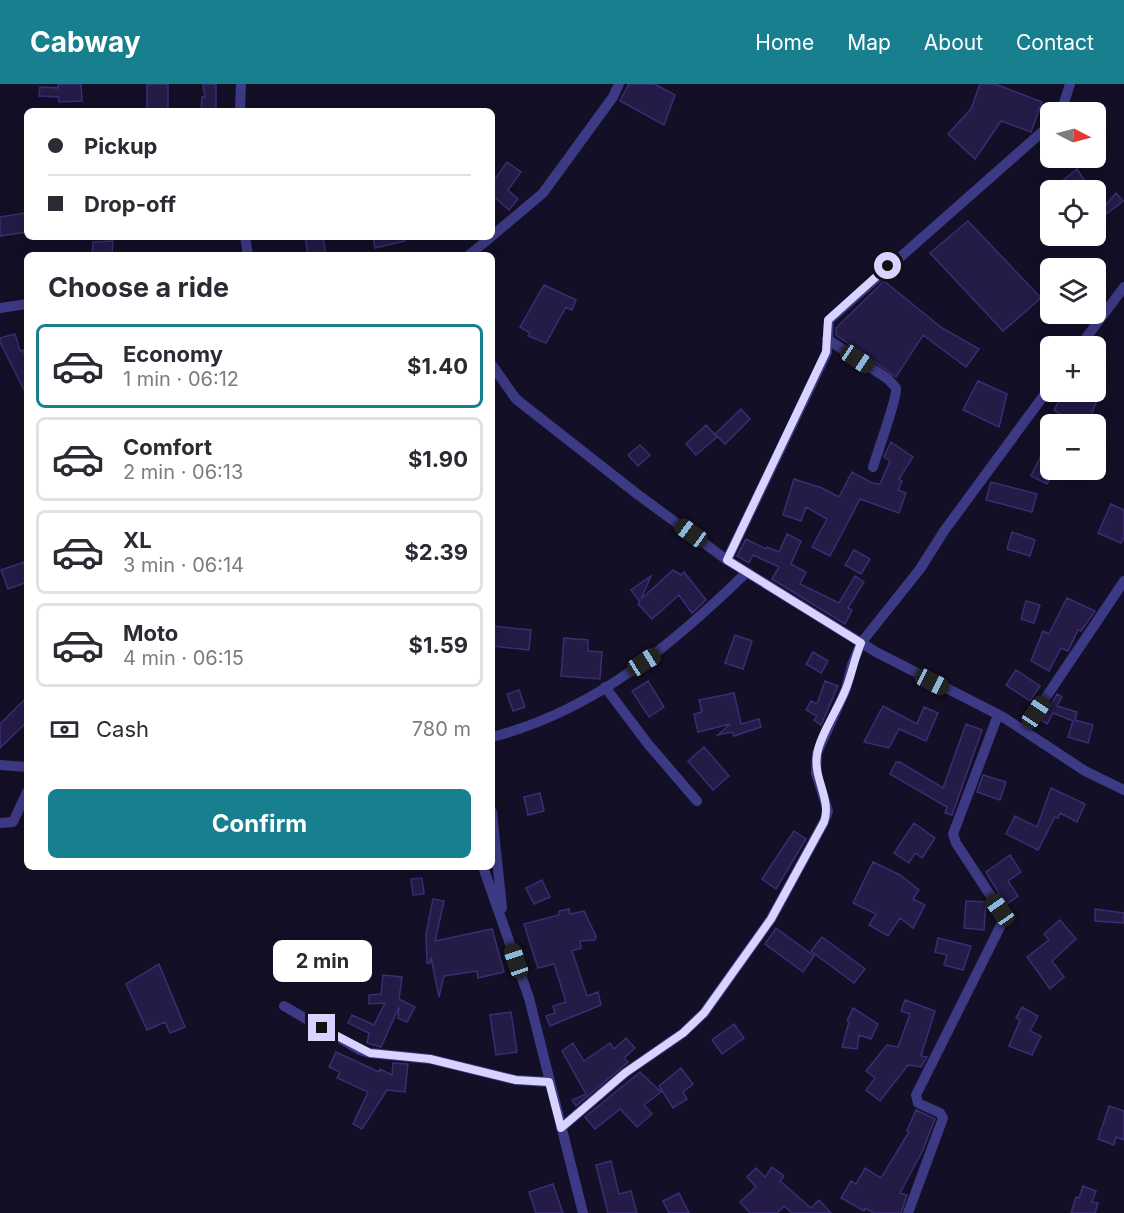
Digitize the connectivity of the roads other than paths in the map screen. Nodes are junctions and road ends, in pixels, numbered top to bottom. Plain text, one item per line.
1 (241, 84) edge
2 (619, 84) edge
3 (1070, 84) edge
4 (1064, 102) edge
5 (240, 108) edge
6 (1040, 134) edge
7 (495, 233) edge
8 (486, 240) edge
9 (472, 252) edge
10 (1124, 287) edge
11 (24, 304) edge
12 (0, 308) edge
13 (1087, 336) edge
14 (826, 339) junction
15 (495, 369) edge
16 (1040, 401) edge
17 (873, 467) dead end
18 (727, 560) junction
19 (747, 572) junction
20 (1124, 581) edge
21 (861, 643) junction
22 (605, 687) junction
23 (998, 715) junction
24 (1024, 730) junction
25 (495, 736) edge
26 (0, 765) edge
27 (24, 767) edge
28 (1124, 790) edge
29 (24, 798) edge
30 (697, 801) dead end
31 (0, 823) edge
32 (495, 842) edge
33 (484, 870) edge
34 (503, 923) junction
35 (284, 1006) dead end
36 (549, 1082) junction
37 (561, 1128) junction
38 (583, 1213) edge
39 (908, 1213) edge

1 - 5 street
2 - 7 street
3 - 4 street
6 - 14 street
8 - 9 street
10 - 13 street
11 - 12 street
14 - 17 street
14 - 18 street
15 - 18 street
16 - 21 street
18 - 19 street
19 - 21 street
19 - 22 street
20 - 24 street
21 - 23 street
21 - 37 street
22 - 25 street
22 - 30 street
23 - 24 street
23 - 39 street
24 - 28 street
26 - 27 street
29 - 31 street
32 - 34 street
33 - 34 street
34 - 36 street
35 - 36 street
36 - 37 street
37 - 38 street

